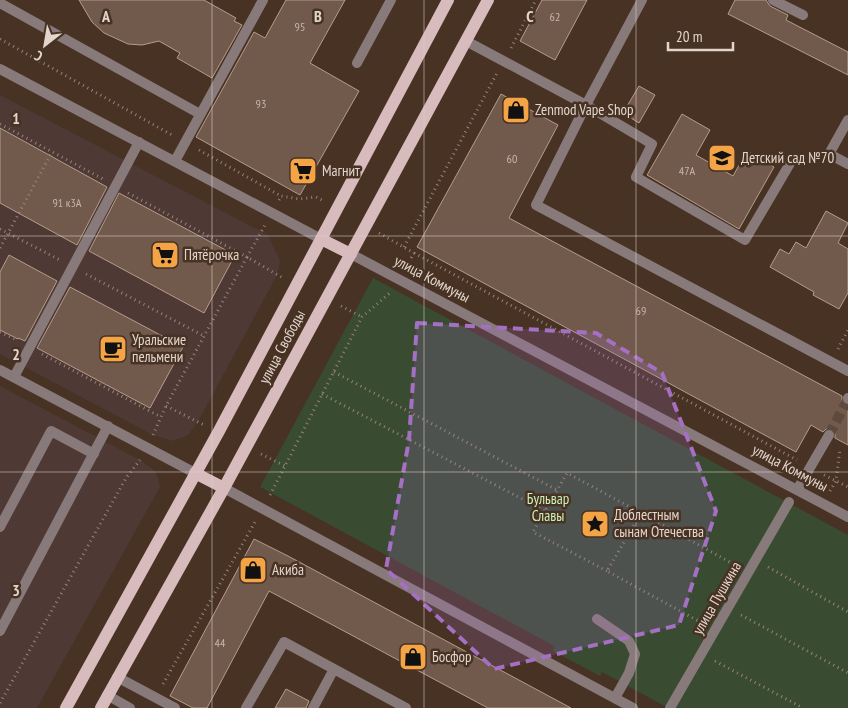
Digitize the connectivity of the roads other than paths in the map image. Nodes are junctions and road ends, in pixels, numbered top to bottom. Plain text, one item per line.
1 (262, 0) edge
2 (391, 0) edge
3 (448, 0) edge
4 (488, 0) edge
5 (642, 0) edge
6 (773, 0) edge
7 (0, 2) edge
8 (803, 14) dead end
9 (466, 41) junction
10 (357, 63) dead end
11 (0, 69) edge
12 (586, 105) junction
13 (200, 114) junction
14 (848, 120) edge
15 (139, 142) junction
16 (792, 160) dead end
17 (175, 161) junction
18 (848, 164) edge
19 (322, 239) junction
20 (351, 254) junction
21 (0, 370) edge
22 (848, 371) edge
23 (14, 378) junction
24 (108, 426) junction
25 (829, 435) tunnel mouth
26 (94, 454) junction
27 (195, 473) junction
28 (224, 488) junction
29 (797, 490) junction
30 (789, 502) dead end
31 (848, 517) edge
32 (0, 527) edge
33 (597, 619) dead end
34 (0, 631) edge
35 (334, 669) junction
36 (117, 677) junction
37 (108, 695) junction
38 (615, 698) junction
39 (66, 708) edge
40 (101, 708) edge
41 (130, 708) edge
42 (174, 708) edge
43 (246, 708) edge
44 (313, 708) edge
45 (406, 708) edge
46 (633, 708) edge
47 (670, 708) edge

1 - 13 street
2 - 10 street
3 - 19 main road, улица Свободы
4 - 9 main road, улица Свободы
5 - 12 street
6 - 8 street
7 - 13 street
9 - 12 street
9 - 20 main road, улица Свободы
11 - 15 street, улица Коммуны
12 - 16 street
12 - 22 street
13 - 17 street
14 - 18 street
15 - 17 street, улица Коммуны
15 - 23 street
17 - 19 street, улица Коммуны
19 - 20 main road, улица Коммуны
19 - 27 main road, улица Свободы
20 - 28 main road, улица Свободы
20 - 29 street, улица Коммуны
21 - 23 street
23 - 24 street
24 - 26 street
24 - 27 street
25 - 29 street
26 - 32 street
26 - 34 street
27 - 28 main road
27 - 39 main road, улица Свободы
28 - 36 main road, улица Свободы
28 - 38 street
29 - 31 street, улица Коммуны
30 - 47 street, улица Пушкина
33 - 38 street
35 - 43 street
35 - 44 street
35 - 45 street
36 - 37 main road, улица Свободы
36 - 42 street
37 - 40 main road, улица Свободы
37 - 41 street
38 - 46 street

